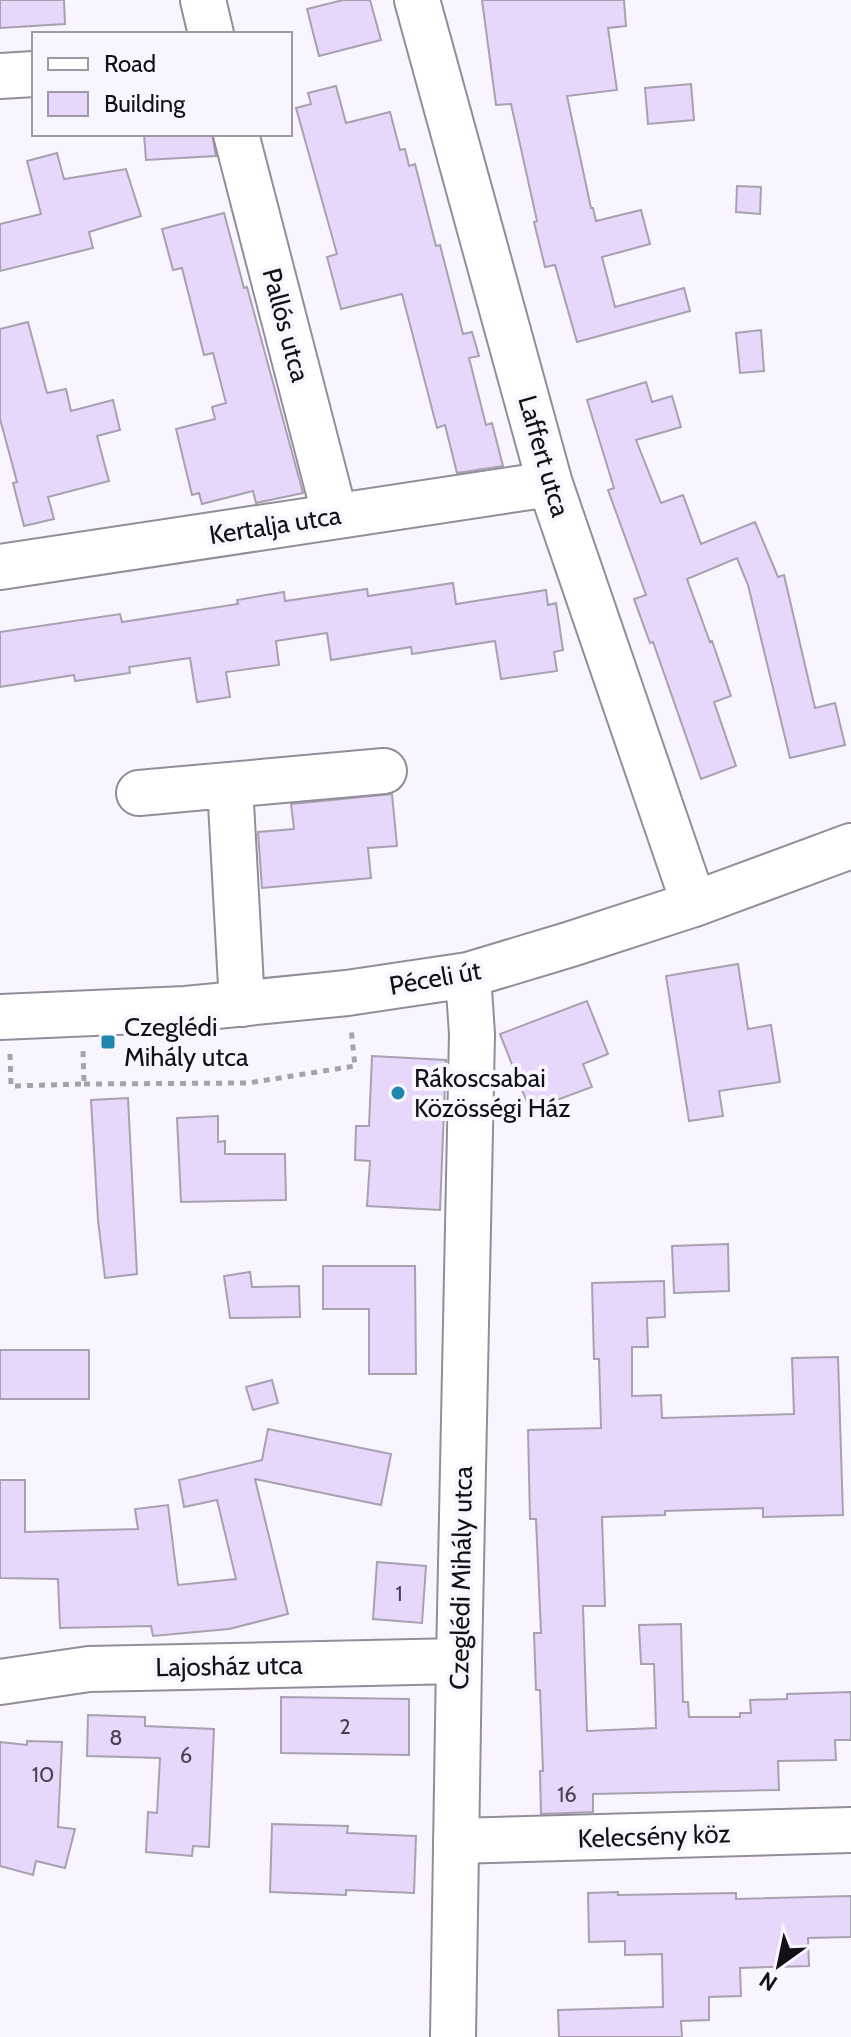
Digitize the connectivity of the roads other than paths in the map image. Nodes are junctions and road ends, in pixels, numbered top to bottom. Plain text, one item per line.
1 (203, 0) edge
2 (417, 0) edge
3 (211, 32) edge
4 (32, 74) edge
5 (0, 76) edge
6 (237, 136) edge
7 (550, 484) junction
8 (335, 516) junction
9 (0, 567) edge
10 (384, 771) dead end
11 (230, 785) junction
12 (139, 793) dead end
13 (851, 846) edge
14 (694, 904) junction
15 (468, 975) junction
16 (242, 1004) junction
17 (5, 1031) edge
18 (459, 1661) junction
19 (0, 1682) edge
20 (851, 1830) edge
21 (456, 1841) junction
22 (453, 2037) edge

1 - 3 street
2 - 7 street, Laffert utca
4 - 5 street
6 - 8 street, Pallós utca
7 - 8 street, Kertalja utca
7 - 14 street, Laffert utca
8 - 9 street, Kertalja utca
10 - 11 street
11 - 12 street
11 - 16 street
13 - 14 street, Péceli út
14 - 15 street, Péceli út
15 - 16 street, Péceli út
15 - 18 street, Czeglédi Mihály utca
16 - 17 street, Péceli út
18 - 19 street, Lajosház utca
18 - 21 street, Czeglédi Mihály utca
20 - 21 street, Kelecsény köz
21 - 22 street, Czeglédi Mihály utca

